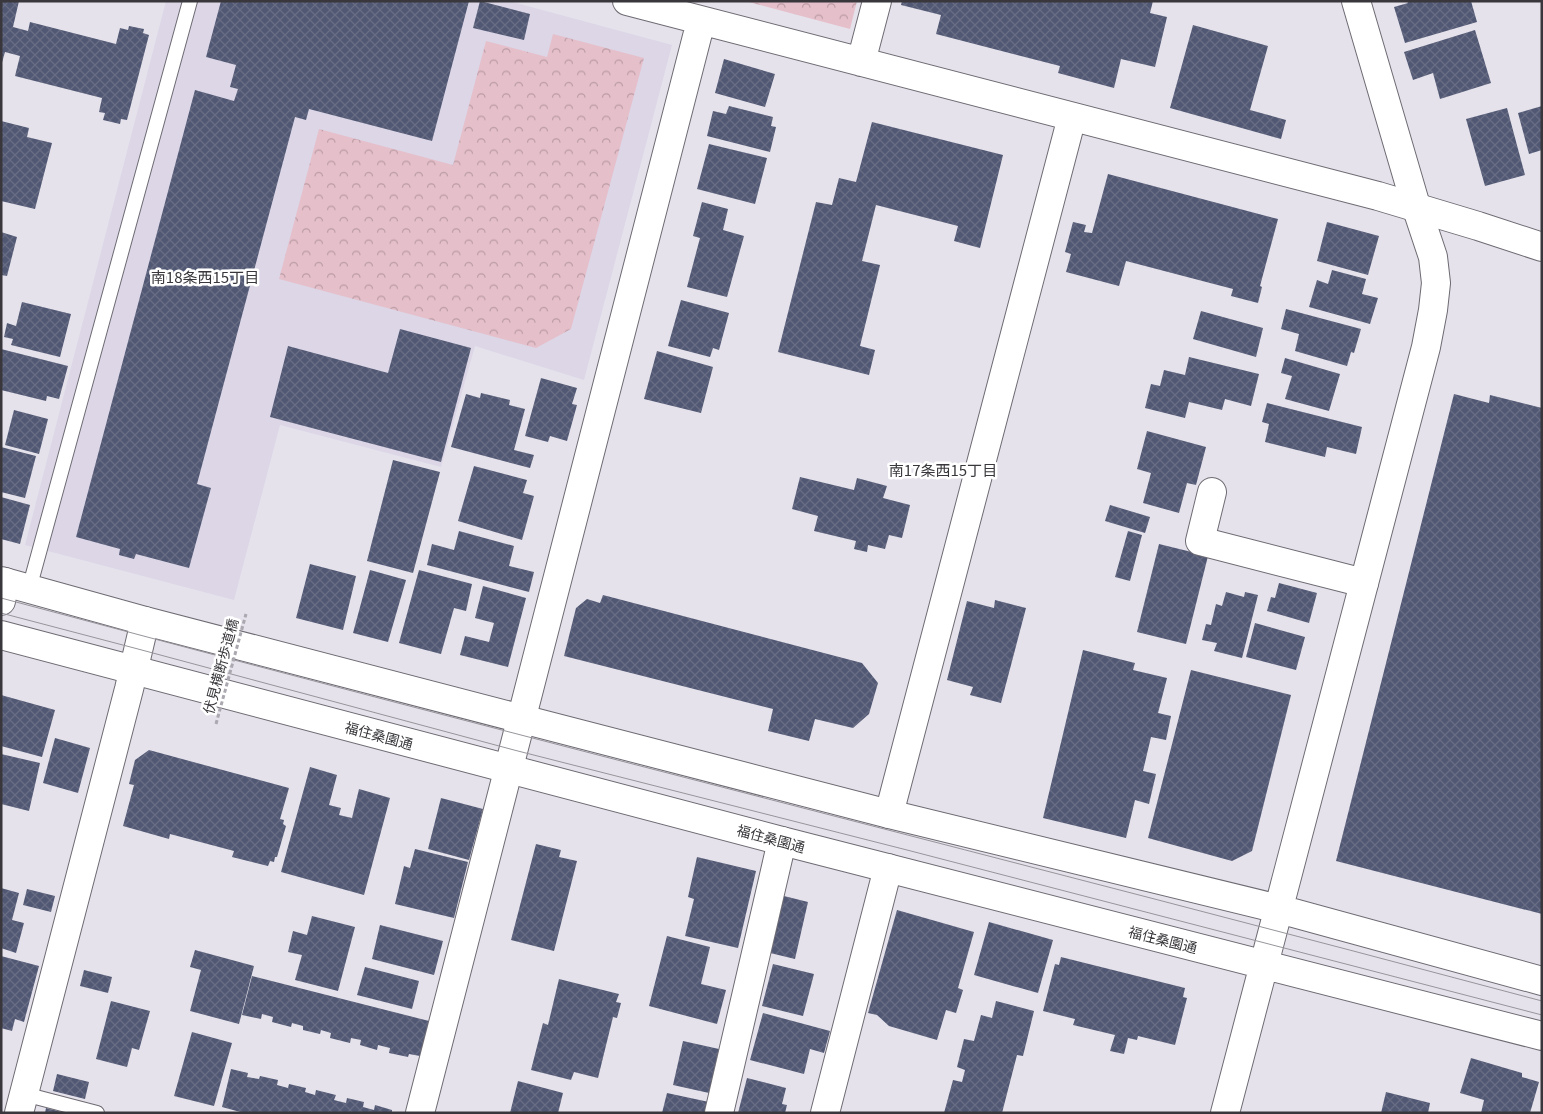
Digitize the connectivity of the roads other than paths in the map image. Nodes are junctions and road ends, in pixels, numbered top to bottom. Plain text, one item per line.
1 (190, 1) edge
2 (627, 1) edge
3 (877, 1) edge
4 (1356, 1) edge
5 (676, 8) edge
6 (701, 21) junction
7 (861, 62) junction
8 (1072, 117) junction
9 (1416, 206) junction
10 (1542, 247) edge
11 (1212, 492) dead end
12 (1364, 583) junction
13 (9, 588) edge
14 (145, 621) junction
15 (1, 635) edge
16 (133, 669) junction
17 (522, 719) junction
18 (509, 769) junction
19 (889, 814) junction
20 (782, 840) junction
21 (888, 868) junction
22 (1278, 909) junction
23 (1264, 965) junction
24 (1542, 981) edge
25 (1542, 1036) edge
26 (21, 1104) edge
27 (96, 1113) edge
28 (420, 1113) edge
29 (719, 1113) edge
30 (824, 1113) edge
31 (1225, 1113) edge

1 - 13 lane
2 - 5 street
3 - 7 street
4 - 9 street
5 - 6 street
6 - 7 street
6 - 17 street
7 - 8 street
8 - 9 street
8 - 19 street
9 - 10 street
9 - 12 street
11 - 12 street
12 - 22 street
13 - 14 street
14 - 16 street
14 - 17 street
15 - 16 street, 福住桑園通
16 - 18 street, 福住桑園通
16 - 26 street
17 - 18 street
17 - 19 street
18 - 20 street, 福住桑園通
18 - 28 street
19 - 22 street
20 - 21 street, 福住桑園通
20 - 29 street
21 - 23 street, 福住桑園通
21 - 30 street
22 - 23 street
22 - 24 street
23 - 25 street, 福住桑園通
23 - 31 street
26 - 27 lane

